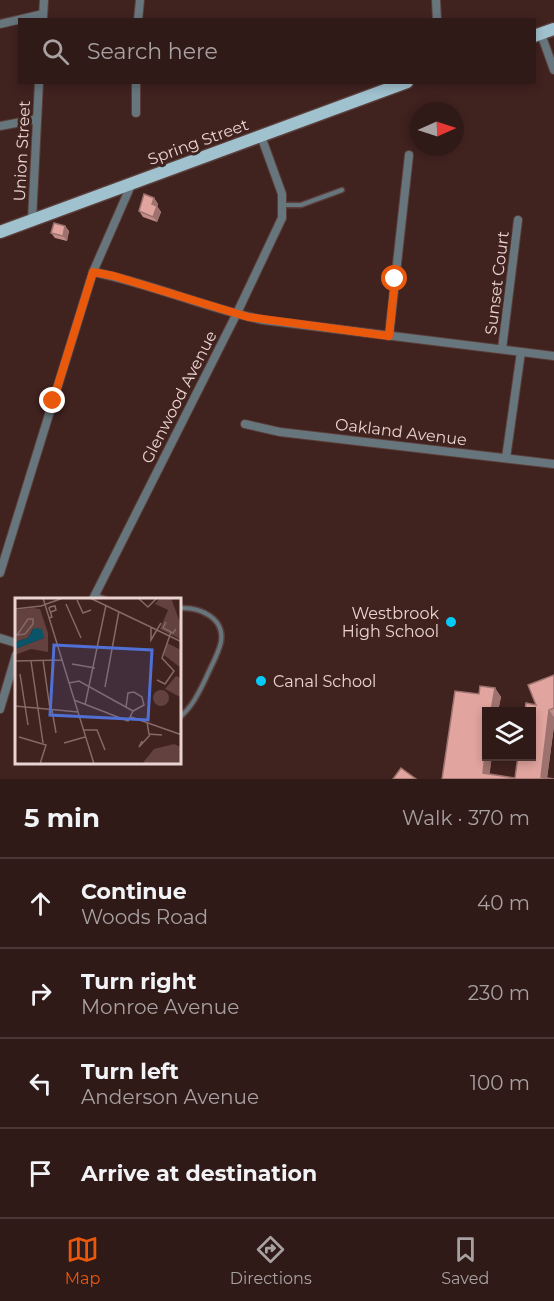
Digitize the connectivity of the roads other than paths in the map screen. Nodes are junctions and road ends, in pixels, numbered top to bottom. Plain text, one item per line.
1 (44, 0) edge
2 (140, 0) edge
3 (436, 0) edge
4 (43, 17) edge
5 (138, 18) edge
6 (437, 18) edge
7 (18, 21) edge
8 (0, 24) edge
9 (554, 29) edge
10 (538, 35) edge
11 (554, 70) edge
12 (39, 84) edge
13 (136, 84) edge
14 (402, 84) edge
15 (136, 113) dead end
16 (37, 119) junction
17 (0, 126) edge
18 (261, 136) junction
19 (409, 155) dead end
20 (132, 183) junction
21 (342, 189) dead end
22 (283, 205) junction
23 (518, 219) dead end
24 (32, 220) junction
25 (0, 232) edge
26 (93, 272) junction
27 (237, 313) junction
28 (389, 336) junction
29 (502, 349) junction
30 (521, 352) junction
31 (554, 356) edge
32 (245, 424) dead end
33 (506, 458) junction
34 (554, 465) edge
35 (0, 573) edge
36 (94, 597) edge
37 (182, 608) edge
38 (0, 638) edge
39 (15, 643) edge
40 (15, 658) edge
41 (0, 709) edge
42 (182, 715) edge

1 - 4 street
2 - 5 street
3 - 6 street
7 - 8 street
9 - 10 main road
10 - 11 street
12 - 16 street, Union Street
13 - 15 street
14 - 18 main road, Spring Street
16 - 17 street
16 - 24 street, Union Street
18 - 20 main road, Spring Street
18 - 22 street
19 - 28 street
20 - 24 main road, Spring Street
20 - 26 street
21 - 22 lane
22 - 27 street, Glenwood Avenue
23 - 29 street, Sunset Court
24 - 25 main road, Spring Street
26 - 27 street
26 - 35 street
27 - 28 street
27 - 36 street, Glenwood Avenue
28 - 29 street
29 - 30 street
30 - 31 street
30 - 33 street
32 - 33 street, Oakland Avenue
33 - 34 street, Oakland Avenue
37 - 42 lane
38 - 39 street
40 - 41 street

